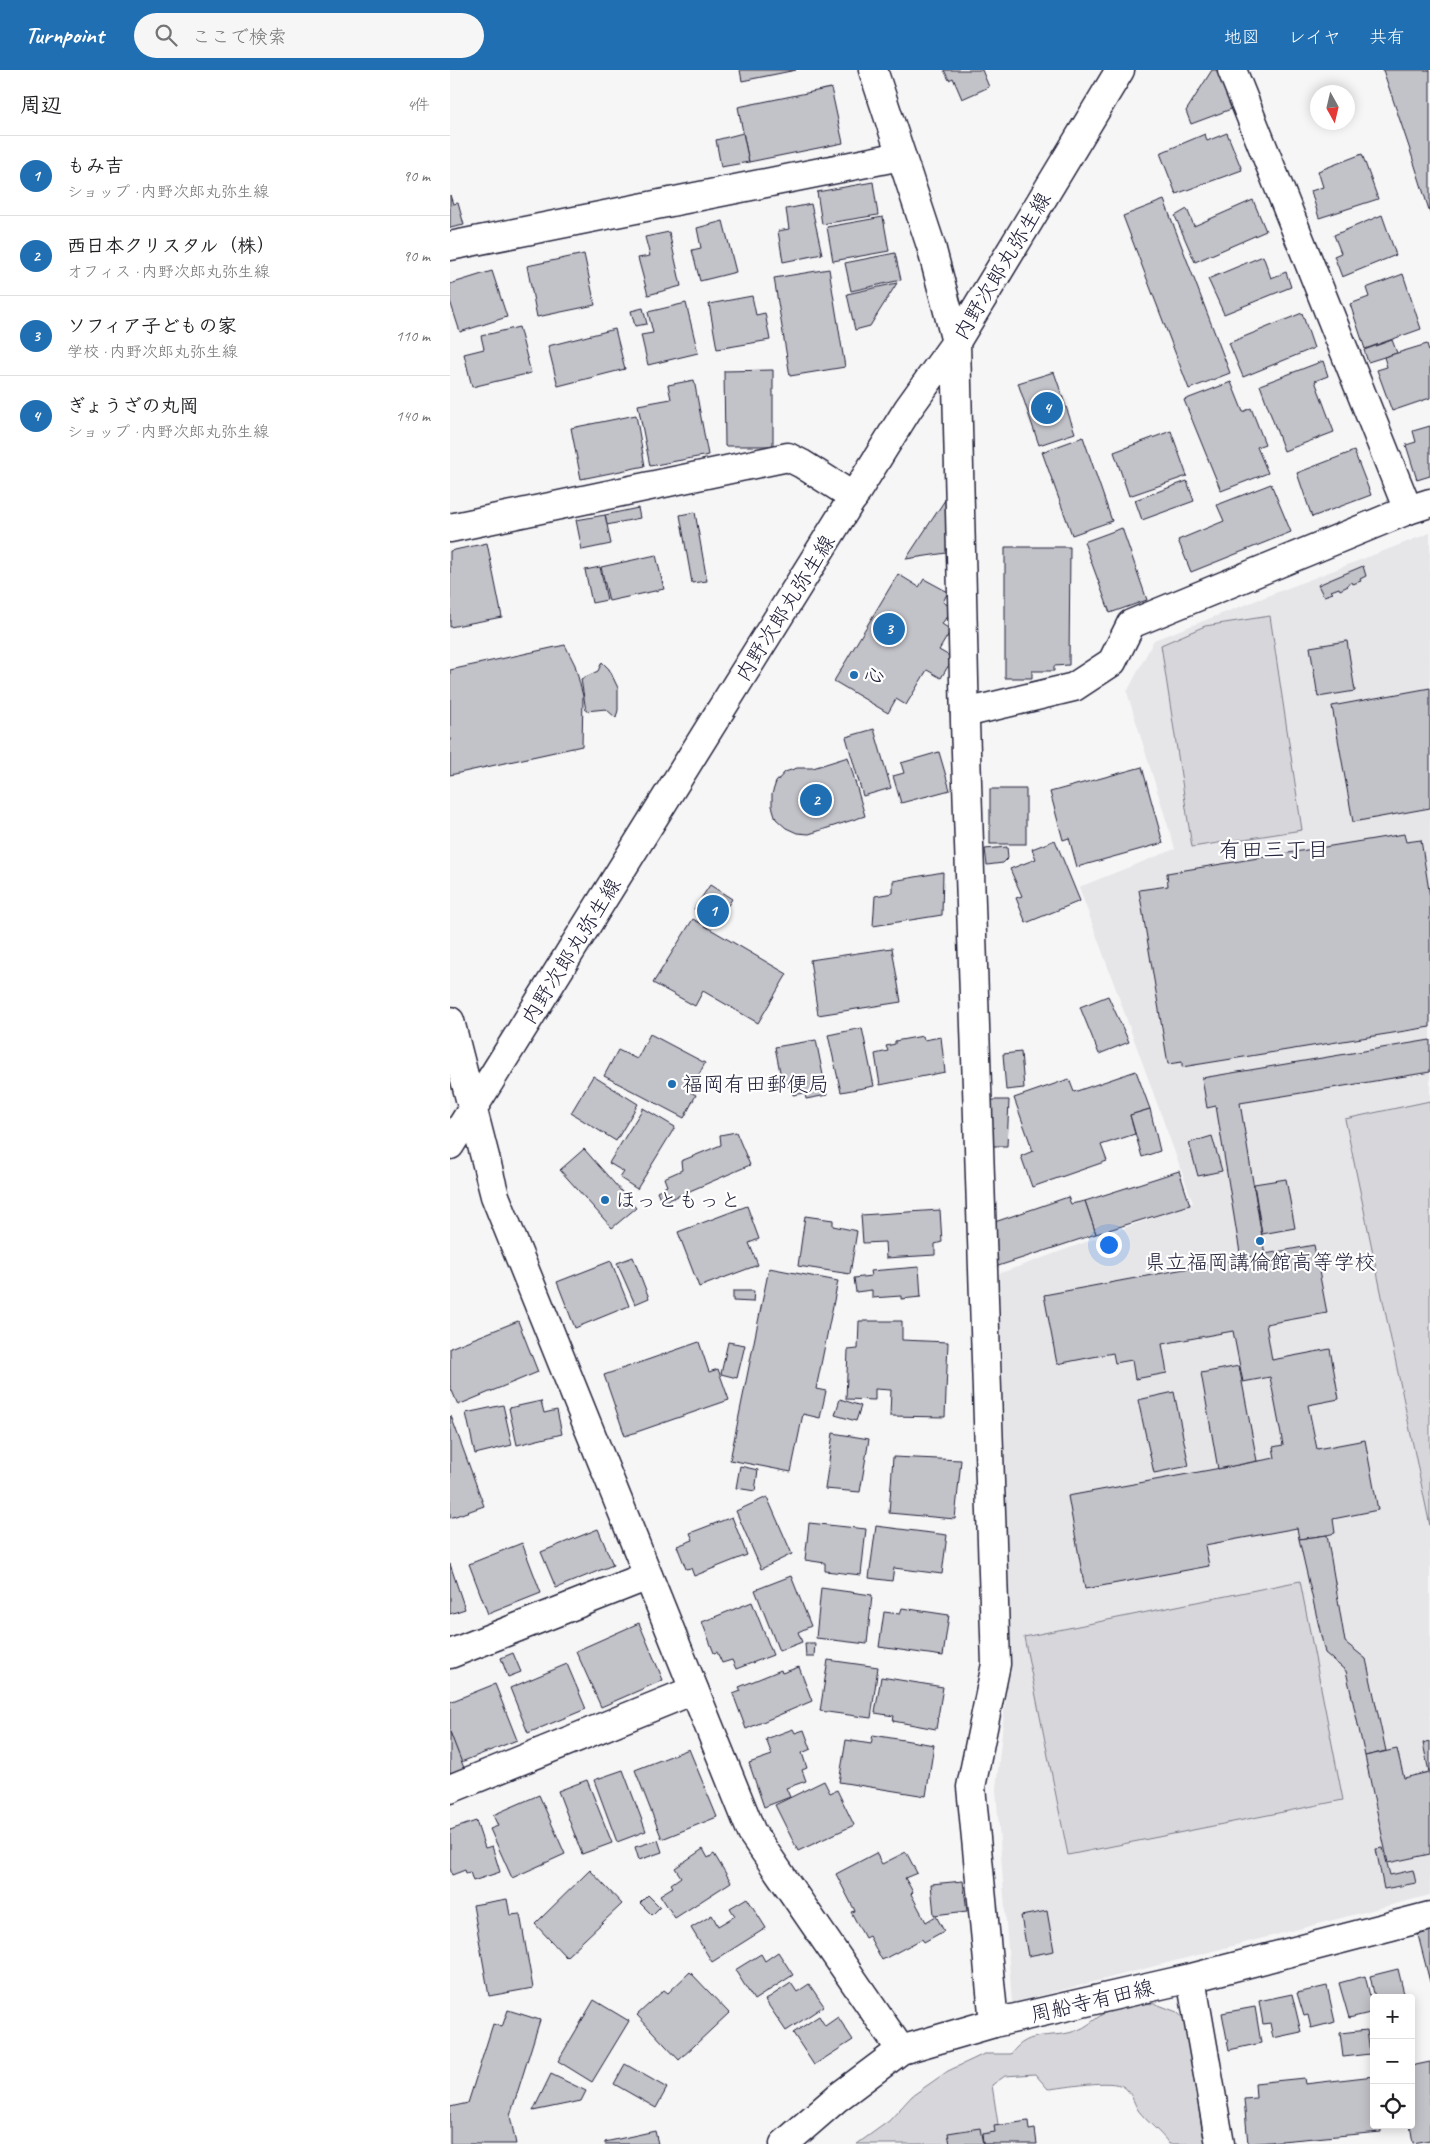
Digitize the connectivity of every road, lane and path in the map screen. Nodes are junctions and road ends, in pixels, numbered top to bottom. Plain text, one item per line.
1 (872, 70) edge
2 (1120, 70) edge
3 (1232, 70) edge
4 (901, 156) junction
5 (450, 246) edge
6 (956, 342) junction
7 (854, 497) junction
8 (1419, 506) edge
9 (450, 528) edge
10 (965, 713) junction
11 (450, 1021) edge
12 (474, 1107) junction
13 (450, 1145) edge
14 (648, 1576) junction
15 (450, 1654) edge
16 (694, 1690) junction
17 (450, 1789) edge
18 (1430, 1916) edge
19 (1191, 1978) junction
20 (994, 2023) junction
21 (901, 2050) junction
22 (784, 2144) edge
23 (1220, 2144) edge

1 - 4 street
2 - 6 street, 内野次郎丸弥生線
3 - 8 street
4 - 5 street
4 - 6 street
6 - 7 street, 内野次郎丸弥生線
6 - 10 street
7 - 9 street
7 - 12 street, 内野次郎丸弥生線
8 - 10 street
10 - 20 street
11 - 12 street
12 - 13 street, 内野次郎丸弥生線
12 - 14 street
14 - 15 street
14 - 16 street
16 - 17 street
16 - 21 street
18 - 19 street, 周船寺有田線
19 - 20 street, 周船寺有田線
19 - 23 street
20 - 21 street, 周船寺有田線
21 - 22 street, 周船寺有田線

